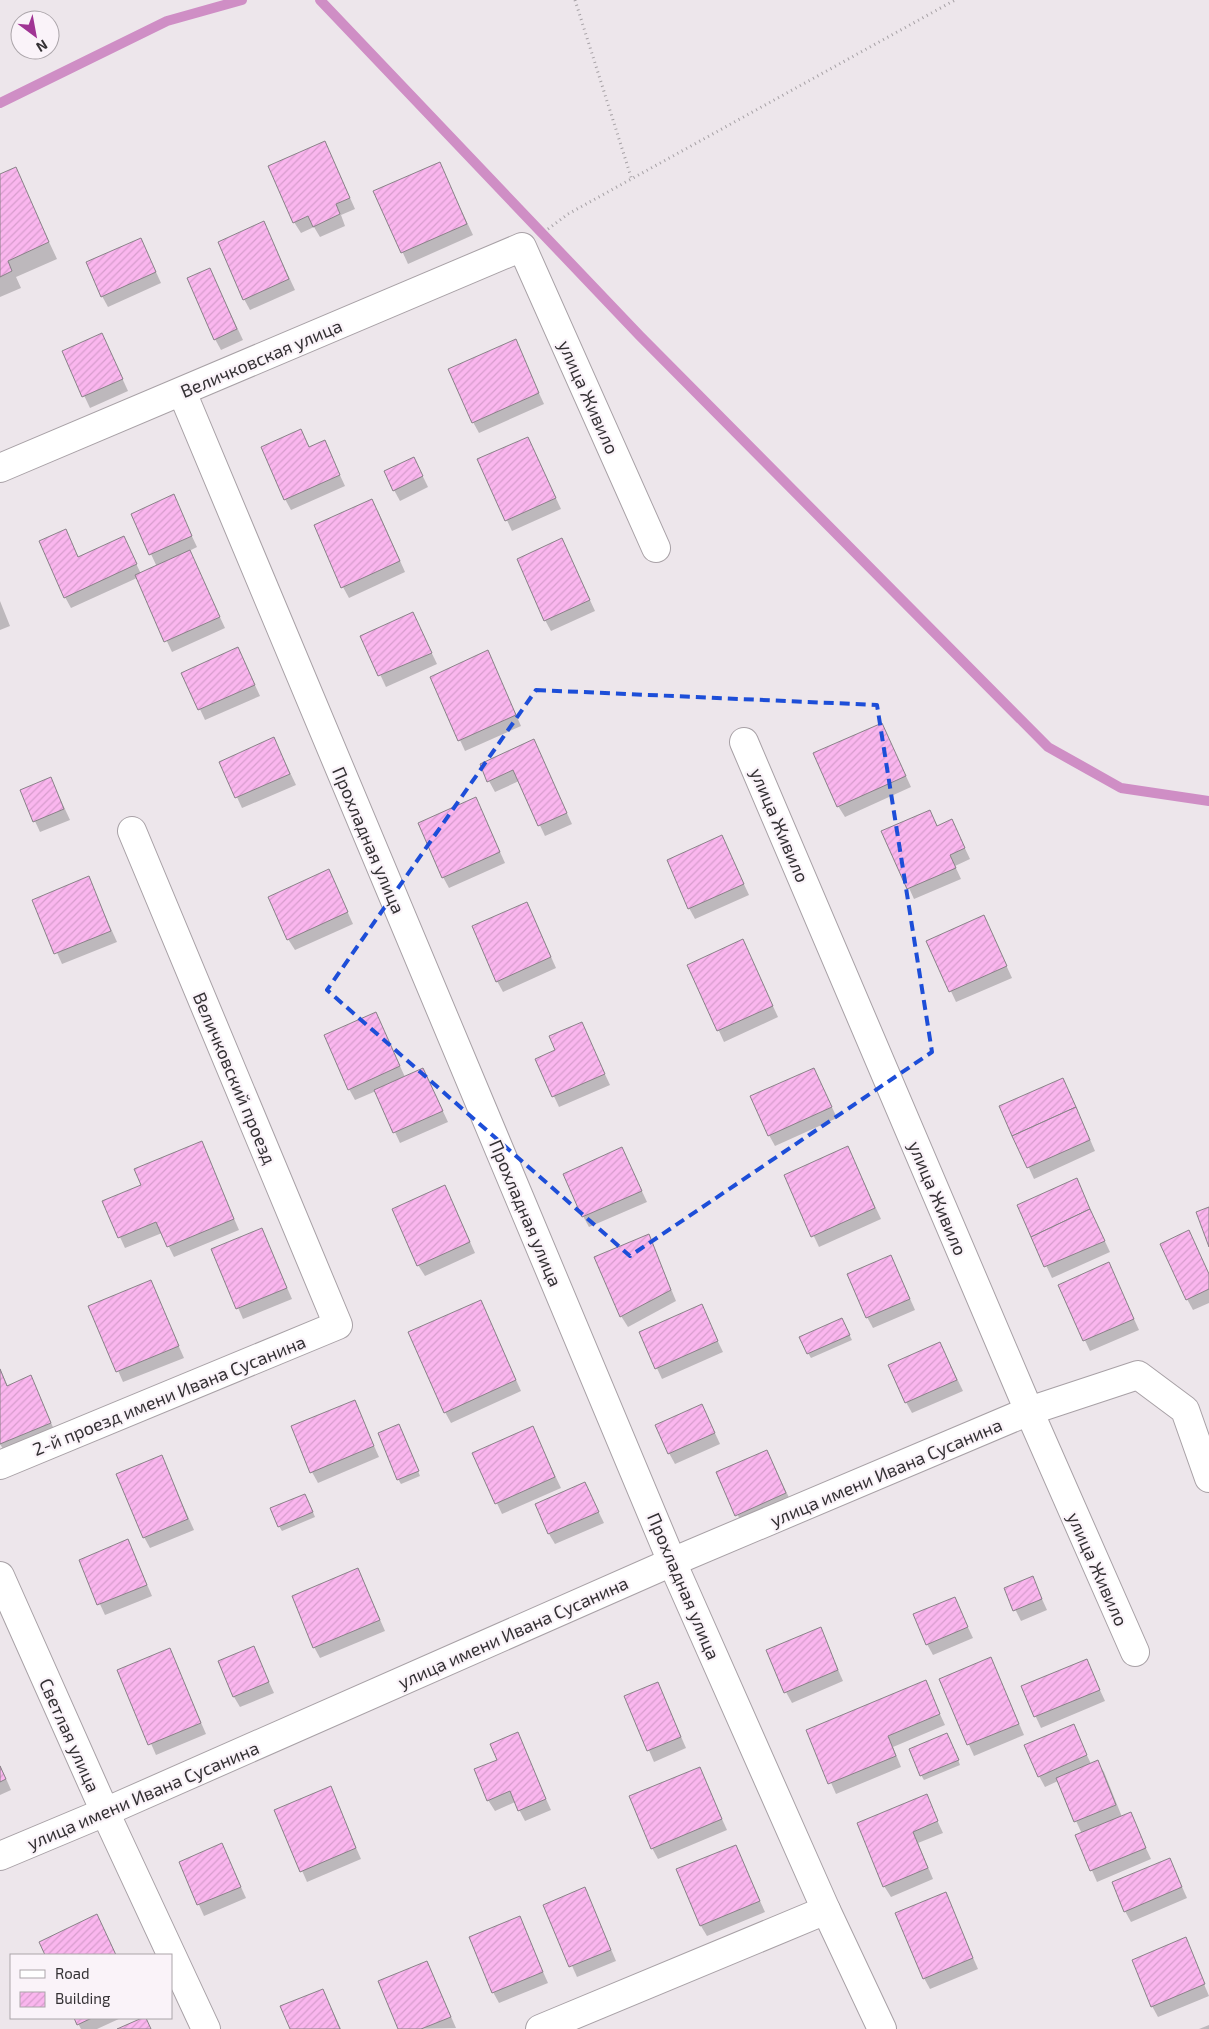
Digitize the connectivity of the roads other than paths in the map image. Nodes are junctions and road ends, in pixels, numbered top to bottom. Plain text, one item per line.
1 (522, 246) joint
2 (182, 392) junction
3 (0, 468) edge
4 (656, 548) dead end
5 (744, 742) dead end
6 (132, 831) dead end
7 (338, 1325) joint
8 (1029, 1412) junction
9 (0, 1465) edge
10 (1209, 1478) edge
11 (672, 1562) junction
12 (0, 1576) edge
13 (1135, 1652) dead end
14 (105, 1812) junction
15 (0, 1856) edge
16 (826, 1910) junction
17 (171, 1954) edge
18 (172, 1956) edge
19 (206, 2029) edge
20 (540, 2029) edge
21 (882, 2029) edge

1 - 2 street, Величковская улица
1 - 4 street, улица Живило
2 - 3 street, Величковская улица
2 - 11 street, Прохладная улица
5 - 8 street, улица Живило
6 - 7 street, Величковский проезд
7 - 9 street, 2-й проезд имени Ивана Сусанина
8 - 10 street, улица имени Ивана Сусанина
8 - 11 street, улица имени Ивана Сусанина
8 - 13 street, улица Живило
11 - 14 street, улица имени Ивана Сусанина
11 - 16 street, Прохладная улица
12 - 14 street, Светлая улица
14 - 15 street, улица имени Ивана Сусанина
14 - 17 street, Светлая улица
16 - 20 street
16 - 21 street, Прохладная улица
18 - 19 street, Светлая улица

